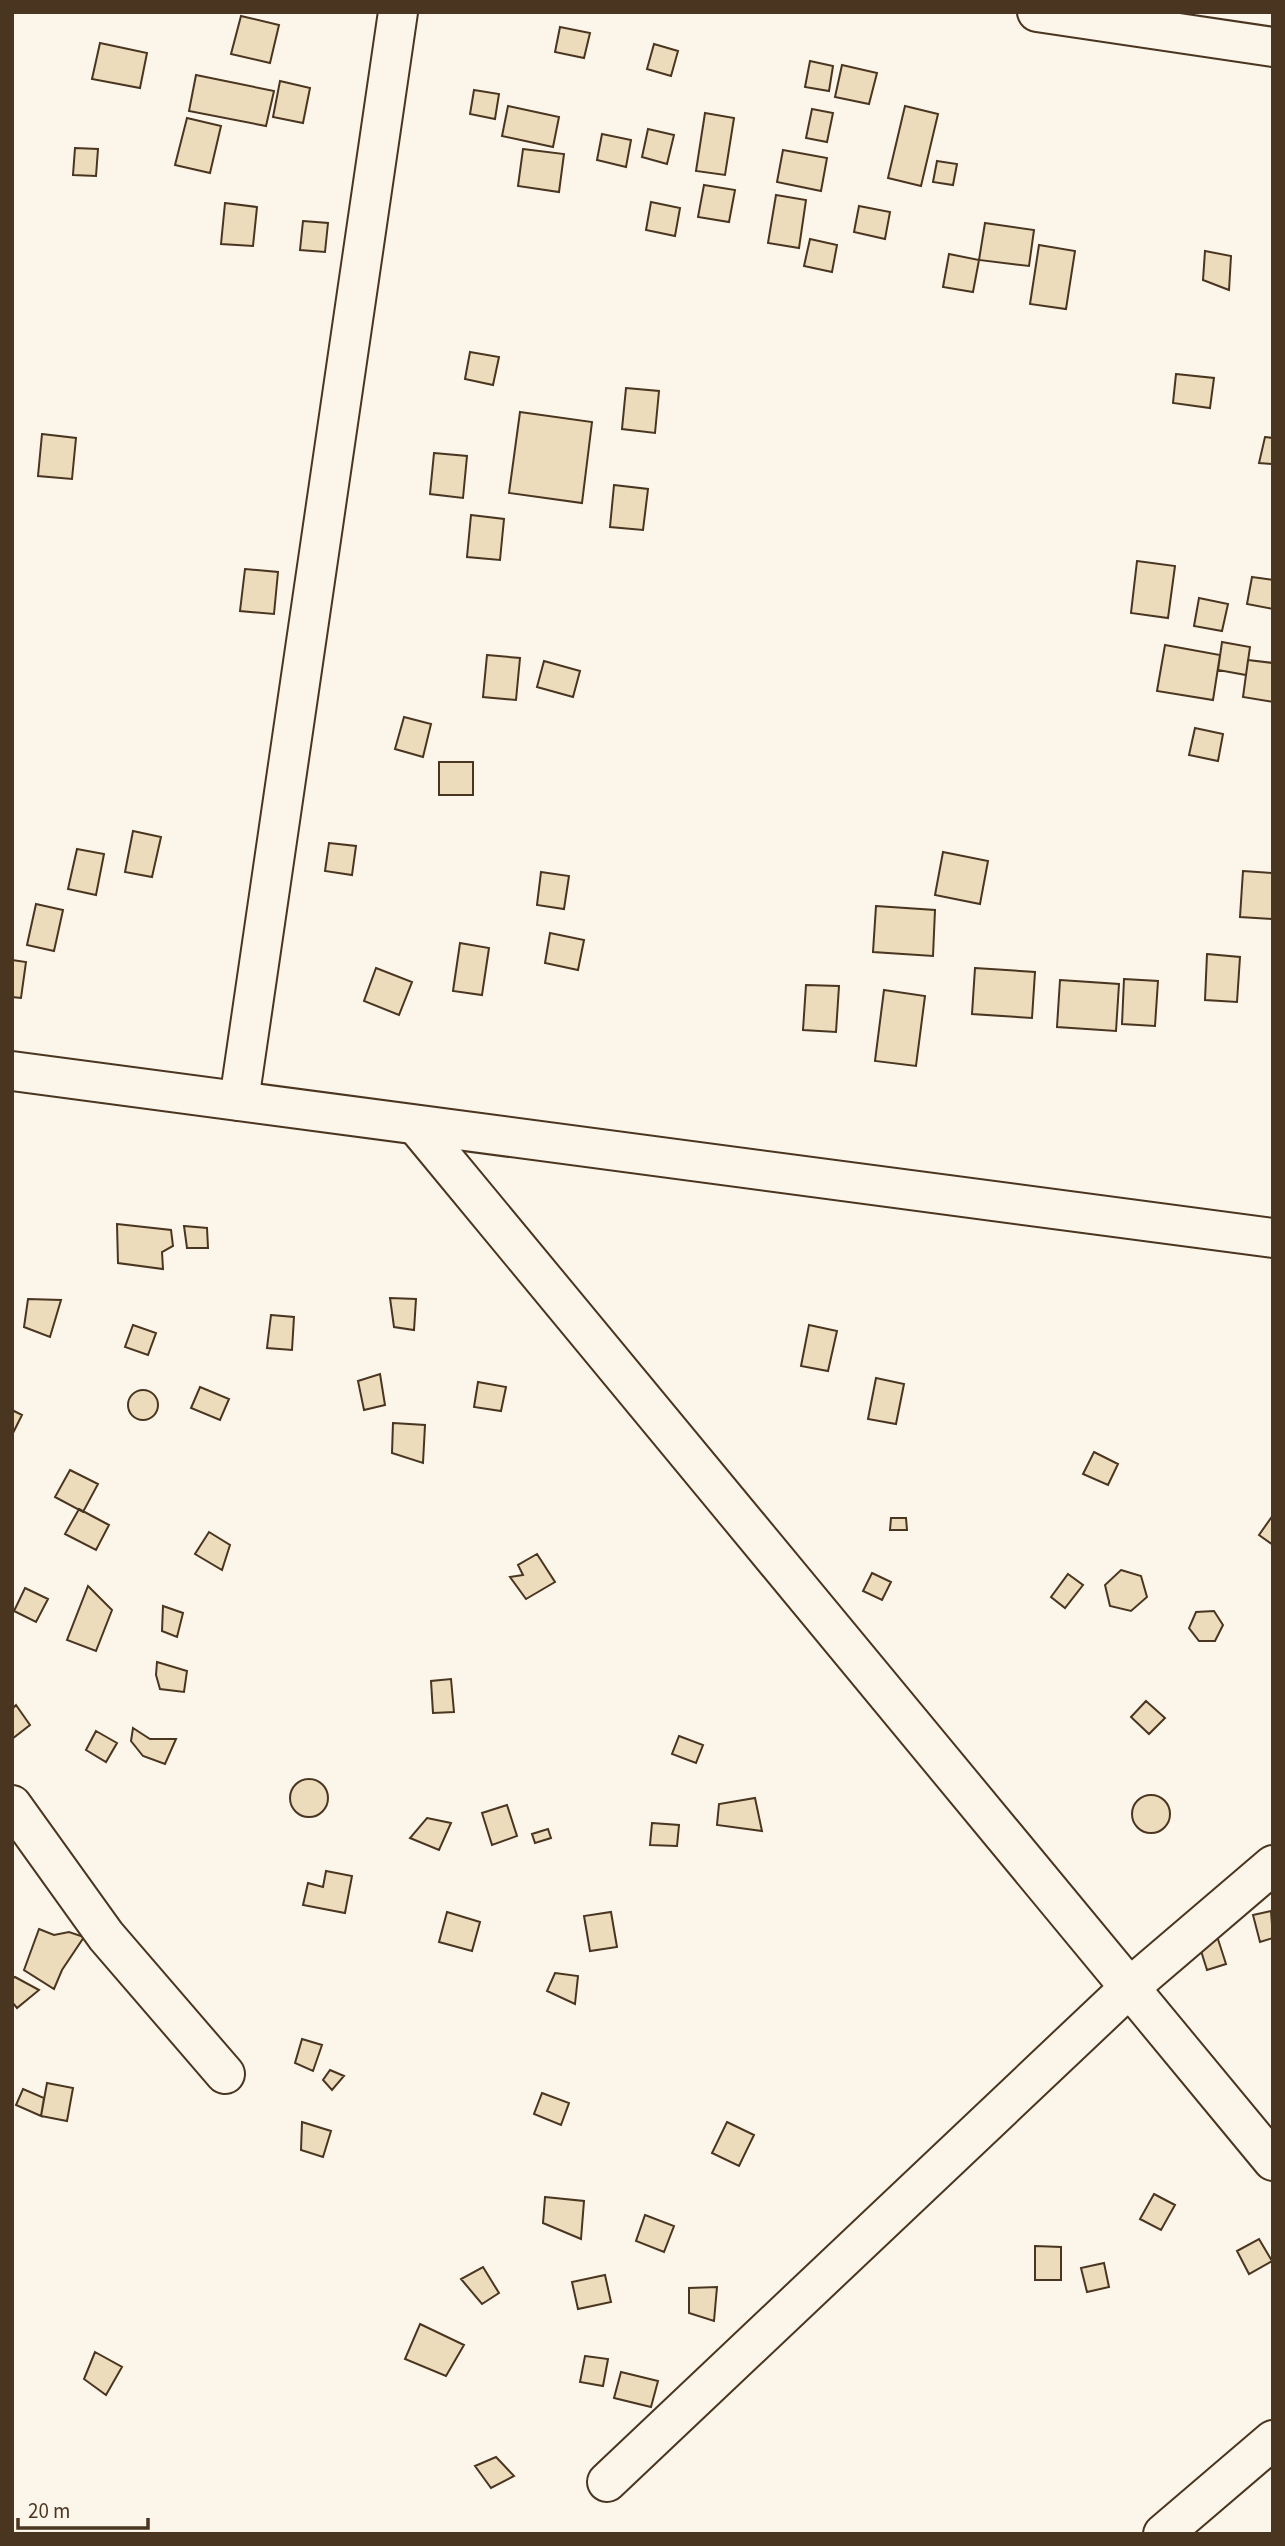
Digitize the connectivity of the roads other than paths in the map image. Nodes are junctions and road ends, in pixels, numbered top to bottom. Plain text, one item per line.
1 (398, 12) edge
2 (1037, 12) edge
3 (1273, 47) edge
4 (12, 1072) edge
5 (239, 1101) junction
6 (416, 1125) junction
7 (1273, 1238) edge
8 (12, 1805) edge
9 (1273, 1866) edge
10 (1129, 1988) junction
11 (225, 2074) dead end
12 (1273, 2161) edge
13 (1273, 2440) edge
14 (607, 2482) dead end
15 (1163, 2534) edge

1 - 5 street
2 - 3 street
4 - 5 street
5 - 6 street
6 - 7 street
6 - 10 street
8 - 11 street
9 - 10 street
10 - 12 street
10 - 14 street
13 - 15 street

